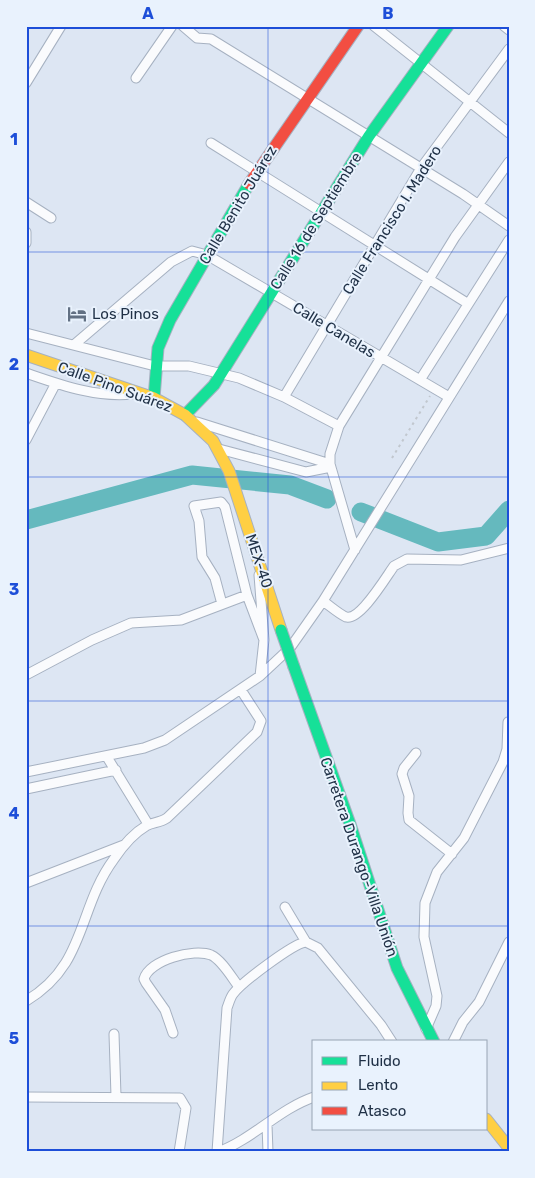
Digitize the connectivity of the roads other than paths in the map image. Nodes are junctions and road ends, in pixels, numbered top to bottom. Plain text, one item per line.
1 (61, 26) edge
2 (172, 26) edge
3 (183, 26) edge
4 (358, 26) edge
5 (374, 26) edge
6 (448, 26) edge
7 (504, 26) edge
8 (509, 30) edge
9 (509, 48) edge
10 (421, 62) junction
11 (136, 78) dead end
12 (26, 82) edge
13 (306, 97) junction
14 (469, 101) junction
15 (509, 133) edge
16 (369, 136) junction
17 (211, 143) dead end
18 (509, 162) edge
19 (421, 168) junction
20 (256, 171) junction
21 (26, 202) edge
22 (479, 204) junction
23 (321, 212) junction
24 (51, 218) dead end
25 (509, 226) edge
26 (26, 232) edge
27 (509, 240) edge
28 (26, 243) edge
29 (374, 246) junction
30 (207, 255) junction
31 (428, 280) junction
32 (272, 293) junction
33 (509, 301) edge
34 (467, 303) junction
35 (328, 326) junction
36 (26, 333) edge
37 (74, 344) junction
38 (26, 355) edge
39 (380, 357) junction
40 (155, 366) junction
41 (26, 373) edge
42 (221, 373) junction
43 (420, 380) junction
44 (56, 383) junction
45 (138, 393) junction
46 (449, 396) junction
47 (284, 397) junction
48 (154, 398) junction
49 (185, 415) junction
50 (195, 422) junction
51 (339, 426) junction
52 (26, 440) edge
53 (219, 449) junction
54 (330, 464) junction
55 (509, 548) edge
56 (354, 550) junction
57 (261, 567) junction
58 (247, 595) junction
59 (323, 601) junction
60 (222, 604) junction
61 (264, 640) junction
62 (294, 668) joint
63 (26, 675) edge
64 (260, 676) junction
65 (241, 690) junction
66 (508, 722) edge
67 (416, 753) dead end
68 (107, 756) junction
69 (40, 770) junction
70 (116, 770) junction
71 (26, 772) edge
72 (44, 785) junction
73 (26, 789) edge
74 (148, 824) junction
75 (127, 844) junction
76 (452, 854) junction
77 (26, 883) edge
78 (285, 907) dead end
79 (306, 942) junction
80 (509, 942) edge
81 (239, 987) junction
82 (29, 998) edge
83 (426, 1029) junction
84 (173, 1033) dead end
85 (114, 1034) dead end
86 (391, 1040) edge
87 (433, 1040) edge
88 (454, 1040) edge
89 (116, 1096) junction
90 (26, 1097) edge
91 (312, 1098) edge
92 (488, 1122) edge
93 (267, 1125) junction
94 (509, 1148) edge
95 (179, 1152) edge
96 (218, 1152) edge
97 (268, 1152) edge

1 - 12 street
2 - 11 street
3 - 13 street
4 - 13 street, Calle Benito Juárez
5 - 10 street
6 - 10 street, Calle 16 de Septiembre
7 - 8 street
9 - 14 street, Calle Francisco I. Madero
10 - 14 street
10 - 16 street, Calle 16 de Septiembre
13 - 16 street
13 - 20 street, Calle Benito Juárez
14 - 15 street
14 - 19 street, Calle Francisco I. Madero
16 - 19 street
16 - 23 street, Calle 16 de Septiembre
17 - 20 street
18 - 22 street
19 - 22 street
19 - 29 street, Calle Francisco I. Madero
20 - 23 street
20 - 30 street, Calle Benito Juárez
21 - 24 street
22 - 25 street
22 - 31 street
23 - 29 street
23 - 32 street, Calle 16 de Septiembre
26 - 28 street
27 - 34 street
29 - 31 street
29 - 35 street, Calle Francisco I. Madero
30 - 32 street, Calle Canelas
30 - 37 street
30 - 40 street, Calle Benito Juárez
31 - 34 street
31 - 39 street
32 - 35 street, Calle Canelas
32 - 42 street, Calle 16 de Septiembre
33 - 46 street
34 - 43 street
35 - 39 street, Calle Canelas
35 - 47 street, Calle Francisco I. Madero
36 - 37 street
37 - 40 street
38 - 45 street, Calle Pino Suárez
39 - 43 street, Calle Canelas
39 - 51 street
40 - 42 street
40 - 48 street, Calle Benito Juárez
41 - 44 street
42 - 47 street
42 - 49 street, Calle 16 de Septiembre
43 - 46 street, Calle Canelas
44 - 45 street
44 - 52 street
45 - 48 street, Calle Pino Suárez
46 - 56 street
47 - 51 street
48 - 49 street, Calle Pino Suárez
49 - 50 street, Calle Pino Suárez
50 - 53 street, Calle Pino Suárez
50 - 54 street
51 - 54 street
53 - 54 street
53 - 57 street, MEX-40
54 - 56 street
55 - 59 street
56 - 59 street
57 - 61 street
57 - 62 street, MEX-40, bridge
58 - 60 street
58 - 60 street
58 - 61 street
59 - 64 street
60 - 63 street
61 - 64 street
62 - 83 street, Carretera Durango-Villa Unión
64 - 65 street
65 - 68 street
65 - 74 street
66 - 76 street
67 - 76 street
68 - 69 street
68 - 70 street
69 - 71 street
69 - 72 street
70 - 72 street
70 - 74 street
72 - 73 street
74 - 75 street
75 - 77 street
75 - 82 street
76 - 83 street
78 - 79 street
79 - 81 street
79 - 86 street
80 - 88 street
81 - 84 street
81 - 96 street
83 - 87 street, Carretera Durango-Villa Unión
85 - 89 street
89 - 90 street
89 - 95 street
91 - 93 street
92 - 94 street
93 - 96 street
93 - 97 street

